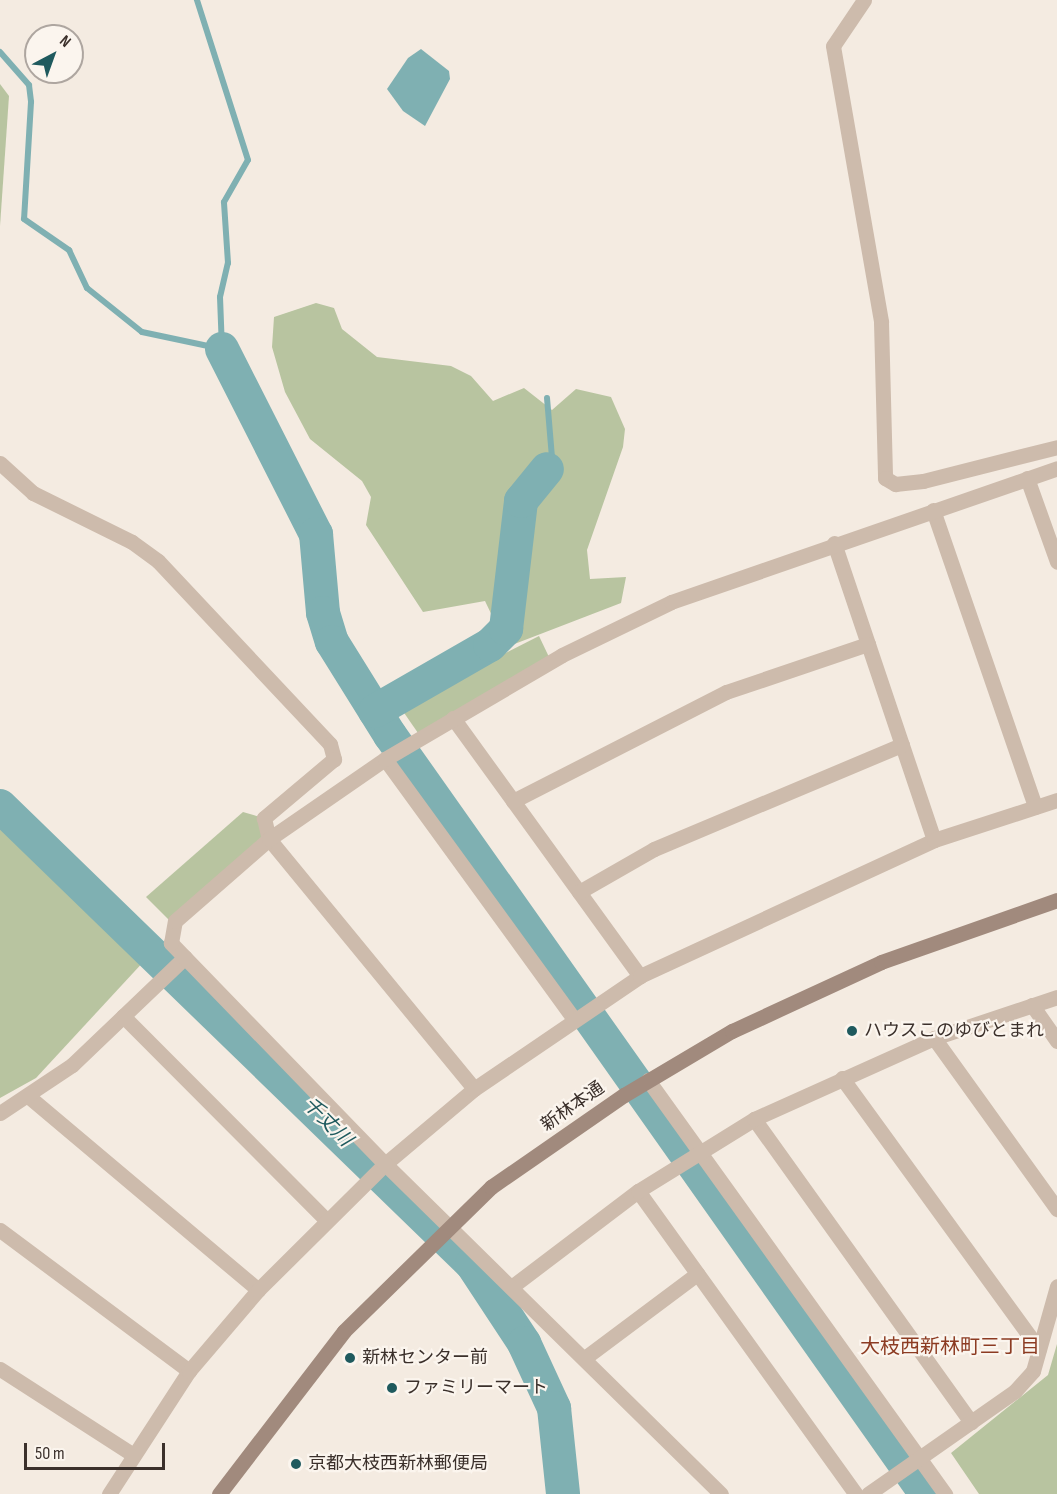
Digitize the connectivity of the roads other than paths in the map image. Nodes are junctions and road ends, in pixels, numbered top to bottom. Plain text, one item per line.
1 (864, 0) edge
2 (1057, 447) edge
3 (0, 463) edge
4 (1057, 468) edge
5 (1027, 478) junction
6 (933, 510) junction
7 (834, 543) junction
8 (1057, 562) edge
9 (868, 644) junction
10 (453, 718) junction
11 (902, 745) junction
12 (385, 759) junction
13 (1057, 800) edge
14 (513, 801) junction
15 (1035, 807) junction
16 (269, 839) junction
17 (934, 840) junction
18 (579, 892) junction
19 (1057, 900) edge
20 (185, 957) junction
21 (640, 976) junction
22 (1057, 997) edge
23 (1032, 1005) junction
24 (123, 1016) junction
25 (574, 1019) junction
26 (934, 1038) junction
27 (1057, 1041) edge
28 (842, 1078) junction
29 (648, 1080) junction
30 (474, 1089) junction
31 (28, 1096) junction
32 (0, 1113) edge
33 (754, 1119) junction
34 (700, 1152) junction
35 (385, 1164) junction
36 (638, 1191) junction
37 (1057, 1209) edge
38 (327, 1221) junction
39 (449, 1225) junction
40 (0, 1230) edge
41 (697, 1274) junction
42 (514, 1285) junction
43 (1057, 1286) edge
44 (258, 1290) junction
45 (1039, 1349) junction
46 (586, 1357) junction
47 (0, 1369) edge
48 (189, 1371) junction
49 (971, 1422) junction
50 (132, 1454) junction
51 (919, 1458) junction
52 (109, 1494) edge
53 (219, 1494) edge
54 (721, 1494) edge
55 (856, 1494) edge
56 (868, 1494) edge
57 (945, 1494) edge

1 - 2 street
3 - 16 street
4 - 5 street
5 - 6 street
5 - 8 street
6 - 7 street
6 - 15 street
7 - 9 street
7 - 10 street
9 - 11 street
9 - 14 street
10 - 12 street
10 - 14 street
11 - 17 street
11 - 18 street
12 - 16 street
12 - 25 street
13 - 15 street
14 - 18 street
15 - 17 street
16 - 20 street
16 - 30 street
17 - 21 street
18 - 21 street
19 - 29 street, 新林本通
20 - 24 street
20 - 35 street
21 - 25 street
22 - 23 street
23 - 26 street
23 - 27 street
24 - 31 street
24 - 38 street
25 - 30 street
26 - 28 street
26 - 37 street
28 - 33 street
28 - 45 street
29 - 34 street
29 - 39 street, 新林本通
30 - 35 street
31 - 32 street
31 - 44 street
33 - 34 street
33 - 49 street
34 - 36 street
34 - 51 street
35 - 38 street
35 - 39 street
36 - 41 street
36 - 42 street
38 - 44 street
39 - 42 street
39 - 53 street, 新林本通
40 - 48 street
41 - 46 street
41 - 55 street
42 - 46 street
43 - 45 street
44 - 48 street
45 - 49 street
46 - 54 street
47 - 50 street
48 - 50 street
49 - 51 street
50 - 52 street
51 - 56 street
51 - 57 street

